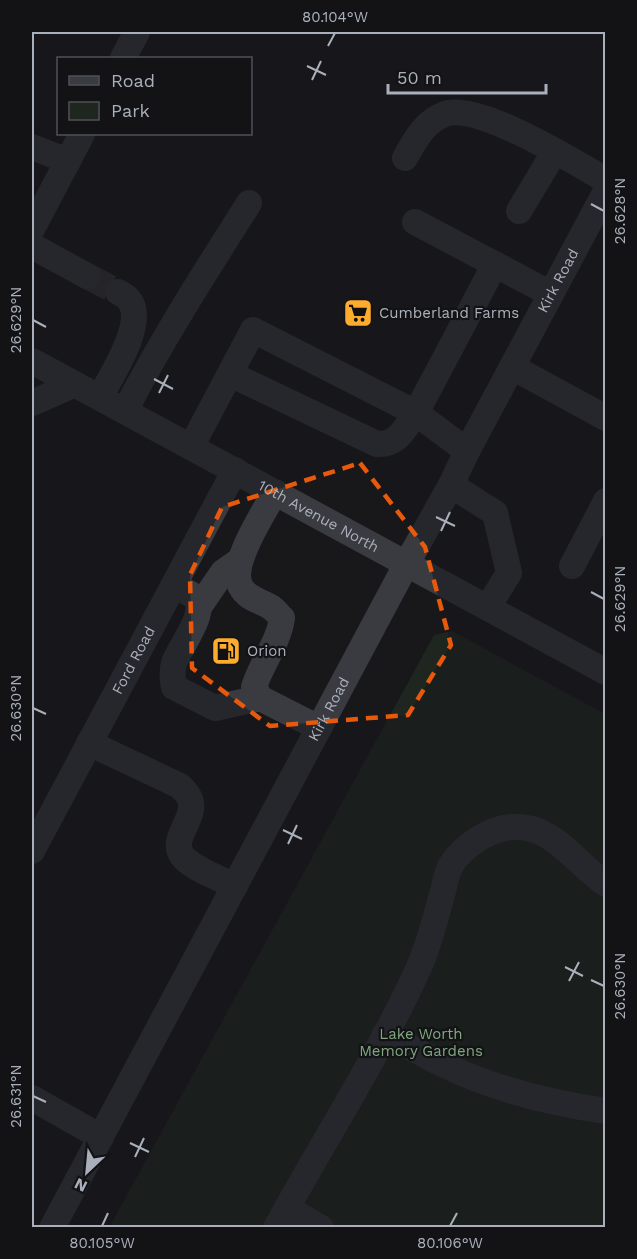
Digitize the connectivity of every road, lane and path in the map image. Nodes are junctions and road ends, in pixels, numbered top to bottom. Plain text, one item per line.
1 (137, 32) edge
2 (124, 57) edge
3 (81, 135) edge
4 (32, 147) edge
5 (555, 151) junction
6 (405, 158) dead end
7 (68, 161) junction
8 (606, 180) edge
9 (606, 191) edge
10 (249, 202) dead end
11 (519, 211) dead end
12 (415, 222) dead end
13 (32, 229) edge
14 (32, 246) edge
15 (495, 264) junction
16 (87, 276) tunnel mouth
17 (118, 292) tunnel mouth
18 (551, 294) junction
19 (32, 361) edge
20 (512, 367) junction
21 (230, 374) junction
22 (75, 384) junction
23 (100, 398) junction
24 (32, 403) edge
25 (125, 411) junction
26 (416, 413) junction
27 (606, 418) edge
28 (191, 447) junction
29 (467, 451) junction
30 (235, 470) junction
31 (451, 485) junction
32 (275, 492) junction
33 (606, 501) edge
34 (240, 560) junction
35 (407, 563) junction
36 (572, 566) dead end
37 (174, 586) junction
38 (200, 607) junction
39 (488, 607) junction
40 (606, 672) edge
41 (260, 698) junction
42 (319, 728) junction
43 (89, 743) junction
44 (32, 852) edge
45 (606, 884) edge
46 (235, 886) junction
47 (385, 1034) junction
48 (32, 1098) edge
49 (606, 1111) edge
50 (101, 1137) junction
51 (281, 1218) edge
52 (52, 1227) edge
53 (321, 1227) edge

1 - 2 street
3 - 7 street
4 - 7 street
5 - 6 street
5 - 8 street
5 - 11 street
7 - 13 street
9 - 18 street, Kirk Road
10 - 25 street
12 - 15 street
14 - 16 street
15 - 18 street
15 - 26 street
17 - 23 street
18 - 20 street, Kirk Road
19 - 22 street, 10th Avenue North
20 - 27 street
20 - 29 street, Kirk Road
21 - 26 street
21 - 26 street
21 - 28 street
22 - 23 street, 10th Avenue North
22 - 24 street
23 - 25 street, 10th Avenue North
25 - 28 street, 10th Avenue North
26 - 29 street
28 - 30 street, 10th Avenue North
29 - 31 street, Kirk Road
30 - 32 street, 10th Avenue North
30 - 37 street, Ford Road
31 - 35 street, Kirk Road
31 - 39 street
32 - 34 street
32 - 35 street, 10th Avenue North
33 - 36 street
34 - 38 street
34 - 41 street
35 - 39 street, 10th Avenue North
35 - 42 street, Kirk Road
37 - 38 street
37 - 43 street, Ford Road
38 - 41 street
39 - 40 street, 10th Avenue North
41 - 42 street
42 - 46 street, Kirk Road
43 - 44 street, Ford Road
43 - 46 street
45 - 47 street
46 - 50 street, Kirk Road
47 - 49 street
47 - 51 street
48 - 50 street
50 - 52 street, Kirk Road
51 - 53 street

